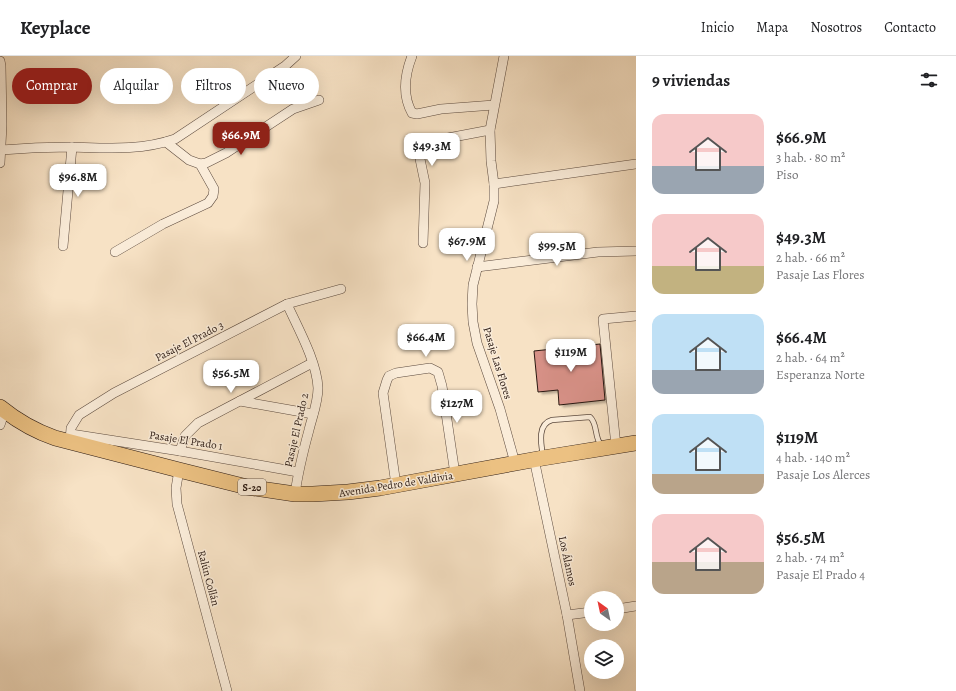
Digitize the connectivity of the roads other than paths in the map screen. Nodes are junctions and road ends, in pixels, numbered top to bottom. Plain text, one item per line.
1 (296, 56) edge
2 (412, 56) edge
3 (504, 56) edge
4 (0, 61) edge
5 (307, 104) edge
6 (494, 105) junction
7 (490, 130) junction
8 (166, 142) junction
9 (72, 148) junction
10 (1, 150) edge
11 (0, 163) edge
12 (200, 164) junction
13 (636, 164) edge
14 (494, 184) junction
15 (423, 243) dead end
16 (63, 246) dead end
17 (636, 251) edge
18 (115, 252) dead end
19 (477, 267) junction
20 (341, 289) dead end
21 (287, 304) junction
22 (636, 316) edge
23 (312, 362) junction
24 (240, 401) junction
25 (2, 408) edge
26 (313, 414) junction
27 (0, 425) edge
28 (70, 438) junction
29 (636, 443) edge
30 (610, 447) junction
31 (180, 451) junction
32 (538, 459) junction
33 (515, 463) junction
34 (179, 470) junction
35 (298, 472) junction
36 (455, 474) junction
37 (396, 485) junction
38 (295, 494) junction
39 (636, 606) edge
40 (624, 608) edge
41 (584, 613) edge
42 (567, 615) junction
43 (227, 691) edge
44 (580, 691) edge

1 - 8 street
2 - 6 street
3 - 6 street, Pasaje Las Flores
4 - 10 street
5 - 12 street
6 - 7 street, Pasaje Las Flores
7 - 14 street, Pasaje Las Flores
7 - 15 street
8 - 9 street
8 - 12 street
9 - 10 street
9 - 16 street
10 - 11 street
12 - 18 street
13 - 14 street
14 - 19 street, Pasaje Las Flores
17 - 19 street
19 - 33 street, Pasaje Las Flores
20 - 21 street, Pasaje El Prado 3
21 - 23 street, Pasaje El Prado 2
21 - 28 street, Pasaje El Prado 3
22 - 30 street
23 - 24 street
23 - 26 street, Pasaje El Prado 2
24 - 26 street
24 - 31 street
25 - 27 street
25 - 28 main road, Avenida Pedro de Valdivia / S-20
26 - 35 street, Pasaje El Prado 2
28 - 31 street, Pasaje El Prado 1
28 - 34 main road, Avenida Pedro de Valdivia / S-20
29 - 30 main road, Avenida Pedro de Valdivia
30 - 32 main road, Avenida Pedro de Valdivia
30 - 32 lane
31 - 35 street, Pasaje El Prado 1
32 - 33 main road, Avenida Pedro de Valdivia
32 - 42 street, Los Álamos
33 - 36 main road, Avenida Pedro de Valdivia / S-20
34 - 38 main road, Avenida Pedro de Valdivia / S-20
34 - 43 street, Ralún Collán
35 - 38 street, Pasaje El Prado 2
36 - 37 main road, Avenida Pedro de Valdivia / S-20
36 - 37 street
37 - 38 main road, Avenida Pedro de Valdivia / S-20
39 - 40 street
41 - 42 street
42 - 44 street, Los Álamos

